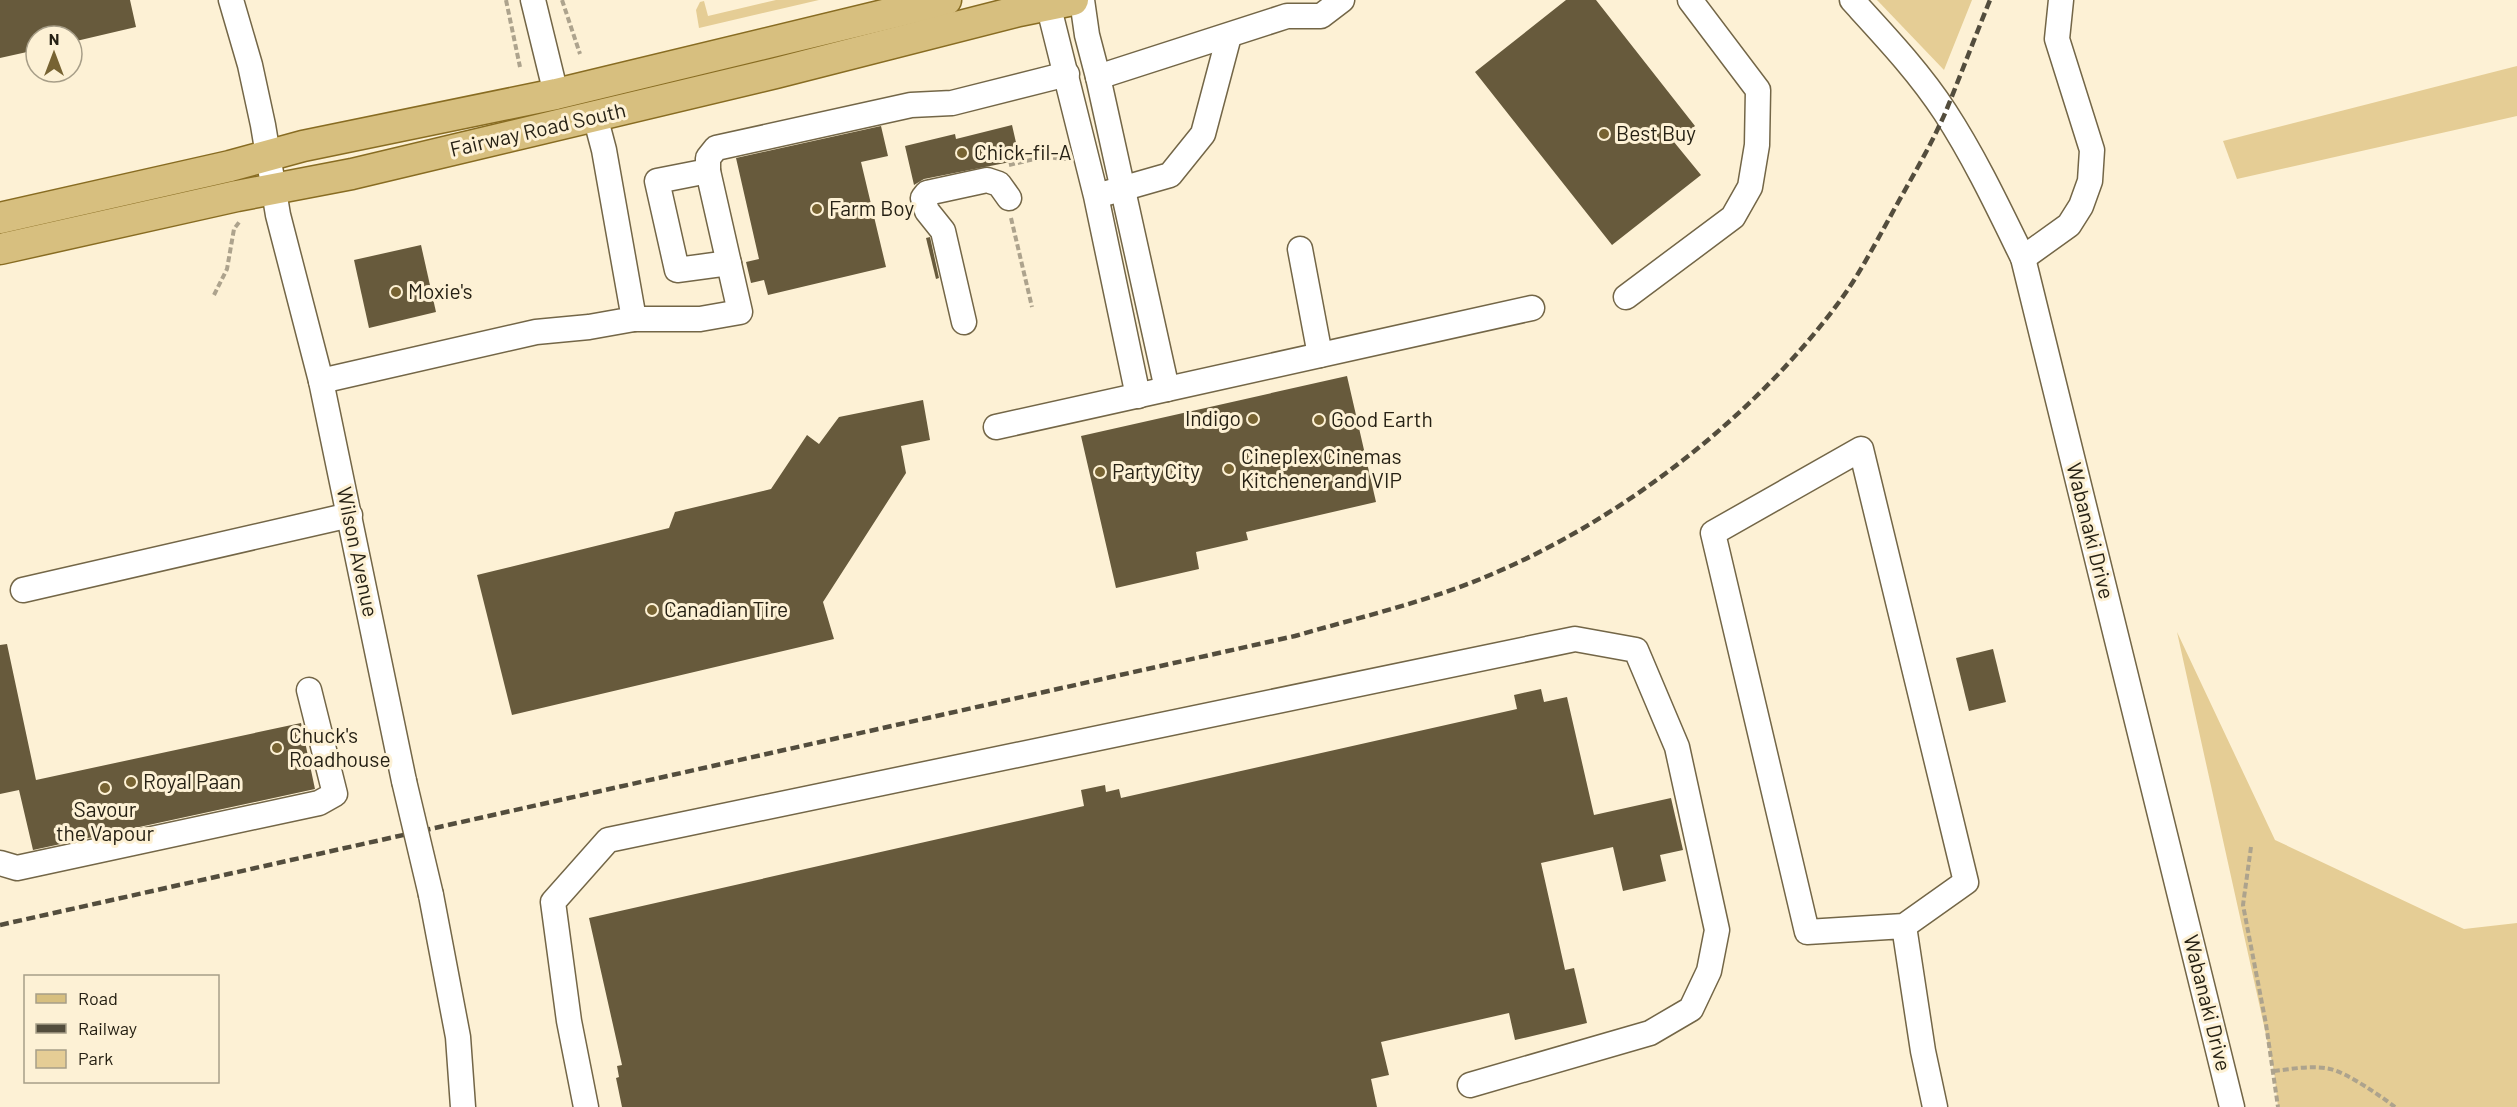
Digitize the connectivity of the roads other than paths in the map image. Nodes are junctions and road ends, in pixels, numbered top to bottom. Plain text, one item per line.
1 (231, 0) edge
2 (533, 0) edge
3 (946, 0) edge
4 (1082, 0) edge
5 (1342, 0) edge
6 (1690, 0) edge
7 (1852, 0) edge
8 (2061, 0) edge
9 (1056, 2) edge
10 (1229, 36) junction
11 (1067, 74) junction
12 (1098, 77) junction
13 (556, 94) junction
14 (595, 116) junction
15 (268, 156) junction
16 (708, 171) junction
17 (273, 190) junction
18 (1123, 190) junction
19 (1096, 196) junction
20 (1009, 198) dead end
21 (0, 218) edge
22 (0, 249) edge
23 (1300, 249) dead end
24 (2023, 258) junction
25 (729, 263) junction
26 (1626, 297) dead end
27 (1532, 308) dead end
28 (634, 319) junction
29 (958, 323) dead end
30 (1320, 355) junction
31 (321, 381) junction
32 (1167, 389) junction
33 (1138, 396) junction
34 (996, 427) dead end
35 (350, 515) junction
36 (23, 590) dead end
37 (309, 690) dead end
38 (0, 863) edge
39 (1904, 926) junction
40 (1470, 1085) dead end
41 (463, 1107) edge
42 (586, 1107) edge
43 (1935, 1107) edge
44 (2232, 1107) edge

1 - 15 street, Wilson Avenue
2 - 13 street
3 - 13 main road, Fairway Road South
4 - 12 street
5 - 10 street
6 - 26 street
7 - 24 street, Wabanaki Drive
8 - 24 street
9 - 11 street
9 - 14 main road, Fairway Road South
10 - 12 street
10 - 18 street
11 - 16 street
11 - 19 street
12 - 18 street
13 - 15 main road, Fairway Road South
14 - 17 main road, Fairway Road South
14 - 28 street
15 - 17 street, Wilson Avenue
15 - 21 main road, Fairway Road South
16 - 25 street
16 - 25 street
17 - 22 main road, Fairway Road South
17 - 31 street, Wilson Avenue
18 - 19 street
18 - 32 street
19 - 33 street
20 - 29 street
23 - 30 street
24 - 44 street, Wabanaki Drive
25 - 28 street
27 - 30 street
28 - 31 street
30 - 32 street
31 - 35 street, Wilson Avenue
32 - 33 street
33 - 34 street
35 - 36 street
35 - 41 street, Wilson Avenue, bridge
37 - 38 street
39 - 39 street
39 - 43 street
40 - 42 street

